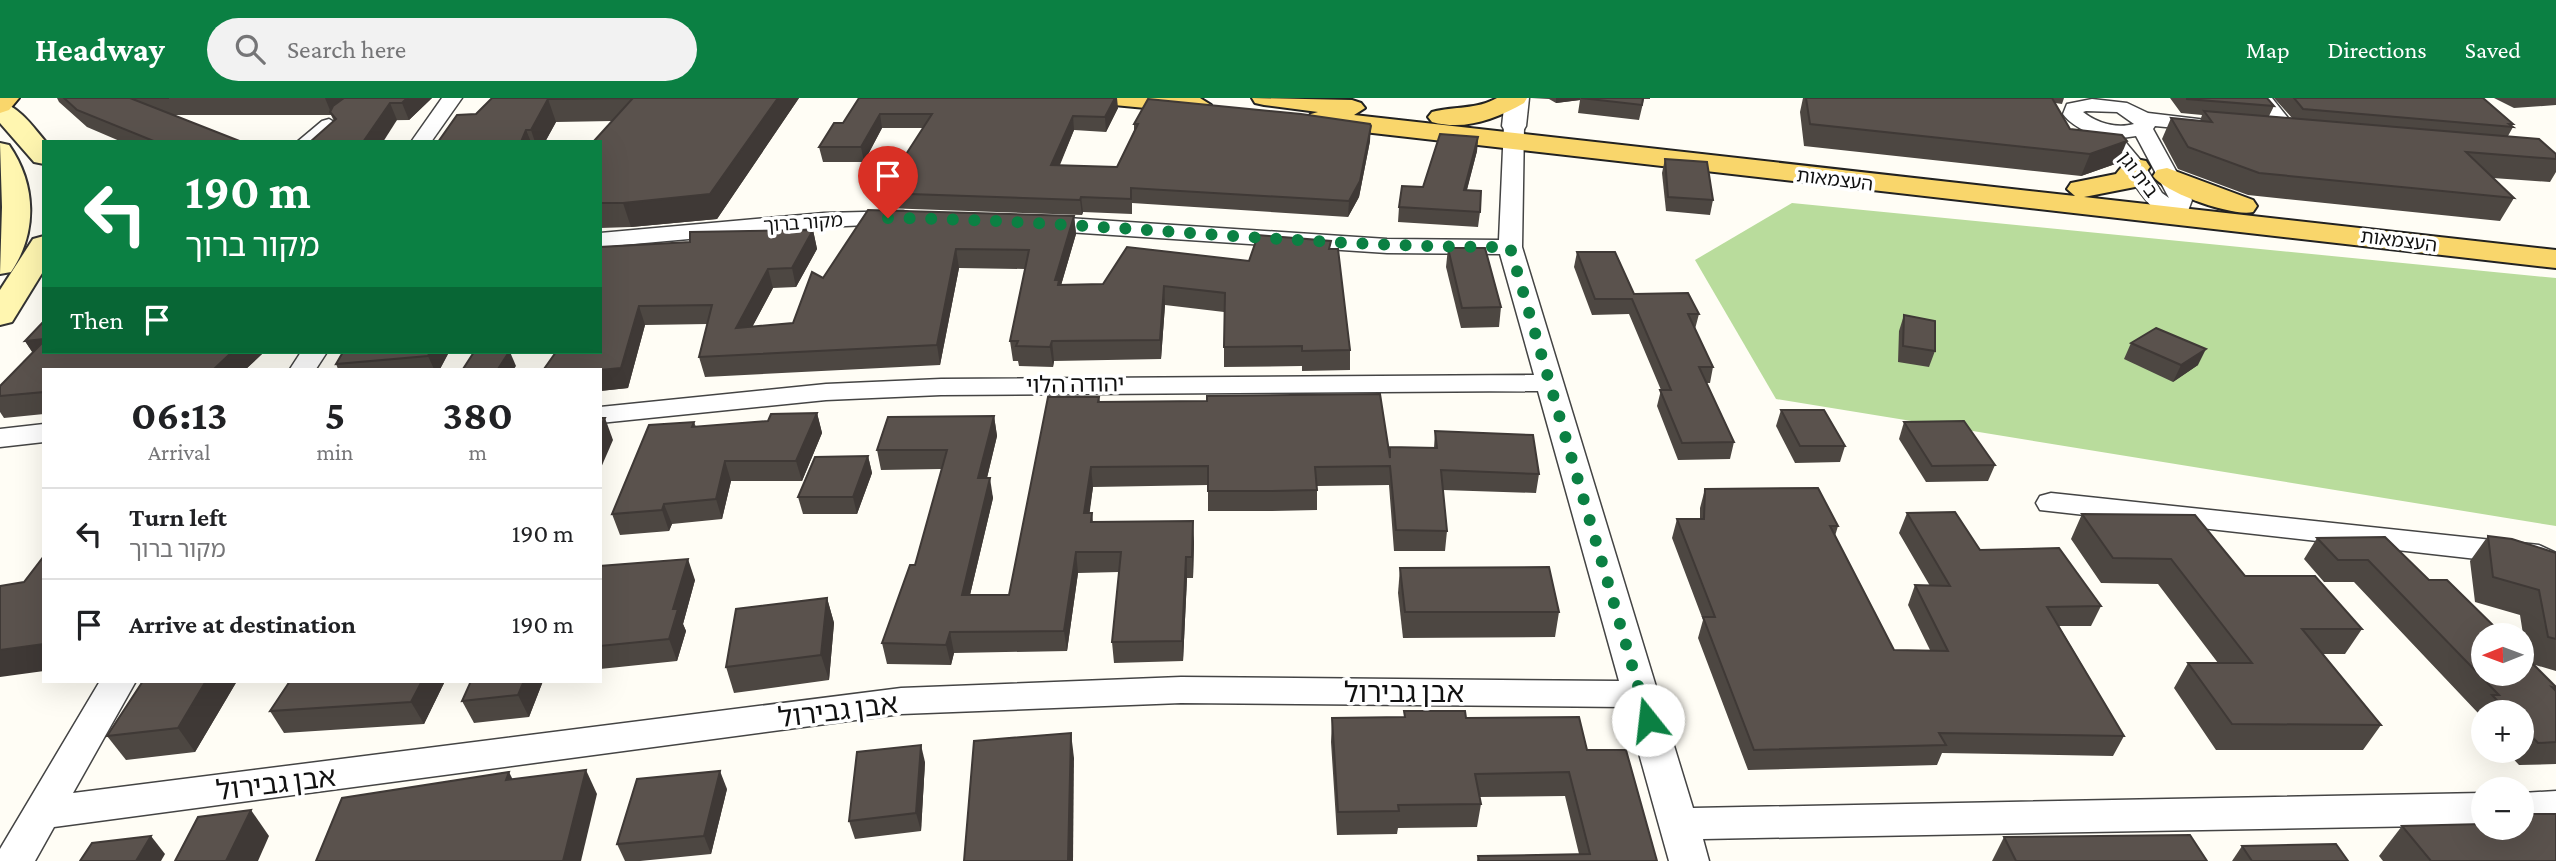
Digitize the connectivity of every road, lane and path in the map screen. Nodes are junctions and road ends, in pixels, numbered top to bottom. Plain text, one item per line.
1 (7, 98) edge
2 (452, 98) edge
3 (1114, 98) edge
4 (1516, 98) edge
5 (2262, 98) edge
6 (1256, 104) edge
7 (0, 105) edge
8 (1222, 108) edge
9 (0, 110) edge
10 (2048, 112) edge
11 (1435, 117) junction
12 (2082, 120) junction
13 (2143, 124) junction
14 (329, 125) edge
15 (1528, 126) junction
16 (2223, 127) edge
17 (2263, 130) edge
18 (2290, 133) junction
19 (1588, 135) junction
20 (2316, 135) edge
21 (310, 140) edge
22 (422, 140) edge
23 (0, 150) edge
24 (42, 154) edge
25 (2136, 167) junction
26 (2081, 189) junction
27 (2170, 197) junction
28 (930, 219) edge
29 (1019, 222) edge
30 (602, 240) edge
31 (2556, 244) edge
32 (1510, 247) junction
33 (42, 248) edge
34 (2556, 259) edge
35 (0, 265) edge
36 (0, 315) edge
37 (1550, 383) junction
38 (602, 415) edge
39 (42, 433) edge
40 (0, 438) edge
41 (2051, 503) dead end
42 (2556, 570) edge
43 (117, 683) edge
44 (1641, 694) junction
45 (2556, 807) edge
46 (2534, 808) edge
47 (2471, 809) edge
48 (41, 813) junction
49 (1679, 824) junction
50 (13, 861) edge
51 (1689, 861) edge

1 - 7 main road
2 - 22 street
3 - 8 main road
4 - 11 main road
4 - 15 main road
5 - 18 street
6 - 11 main road, העצמאות
6 - 15 main road, העצמאות
9 - 24 main road
10 - 12 street
11 - 15 main road, העצמאות
12 - 13 street
12 - 25 street, בית וגן
13 - 16 street
13 - 27 street, בית וגן
14 - 21 street
15 - 19 main road, העצמאות
15 - 19 main road
15 - 27 main road, העצמאות
15 - 32 street
17 - 18 street
18 - 20 street
19 - 26 main road, העצמאות
23 - 35 main road
25 - 26 main road
25 - 27 street, בית וגן
26 - 27 main road, העצמאות
27 - 31 main road, העצמאות
27 - 34 main road, העצמאות
28 - 30 street, מקור ברוך
29 - 32 street
32 - 37 street
33 - 36 main road
37 - 38 street, יהודה הלוי
37 - 44 street
39 - 40 street
41 - 42 street
43 - 48 street
44 - 48 street, אבן גבירול
44 - 49 street
45 - 46 street
47 - 49 street
48 - 50 street
49 - 51 street

